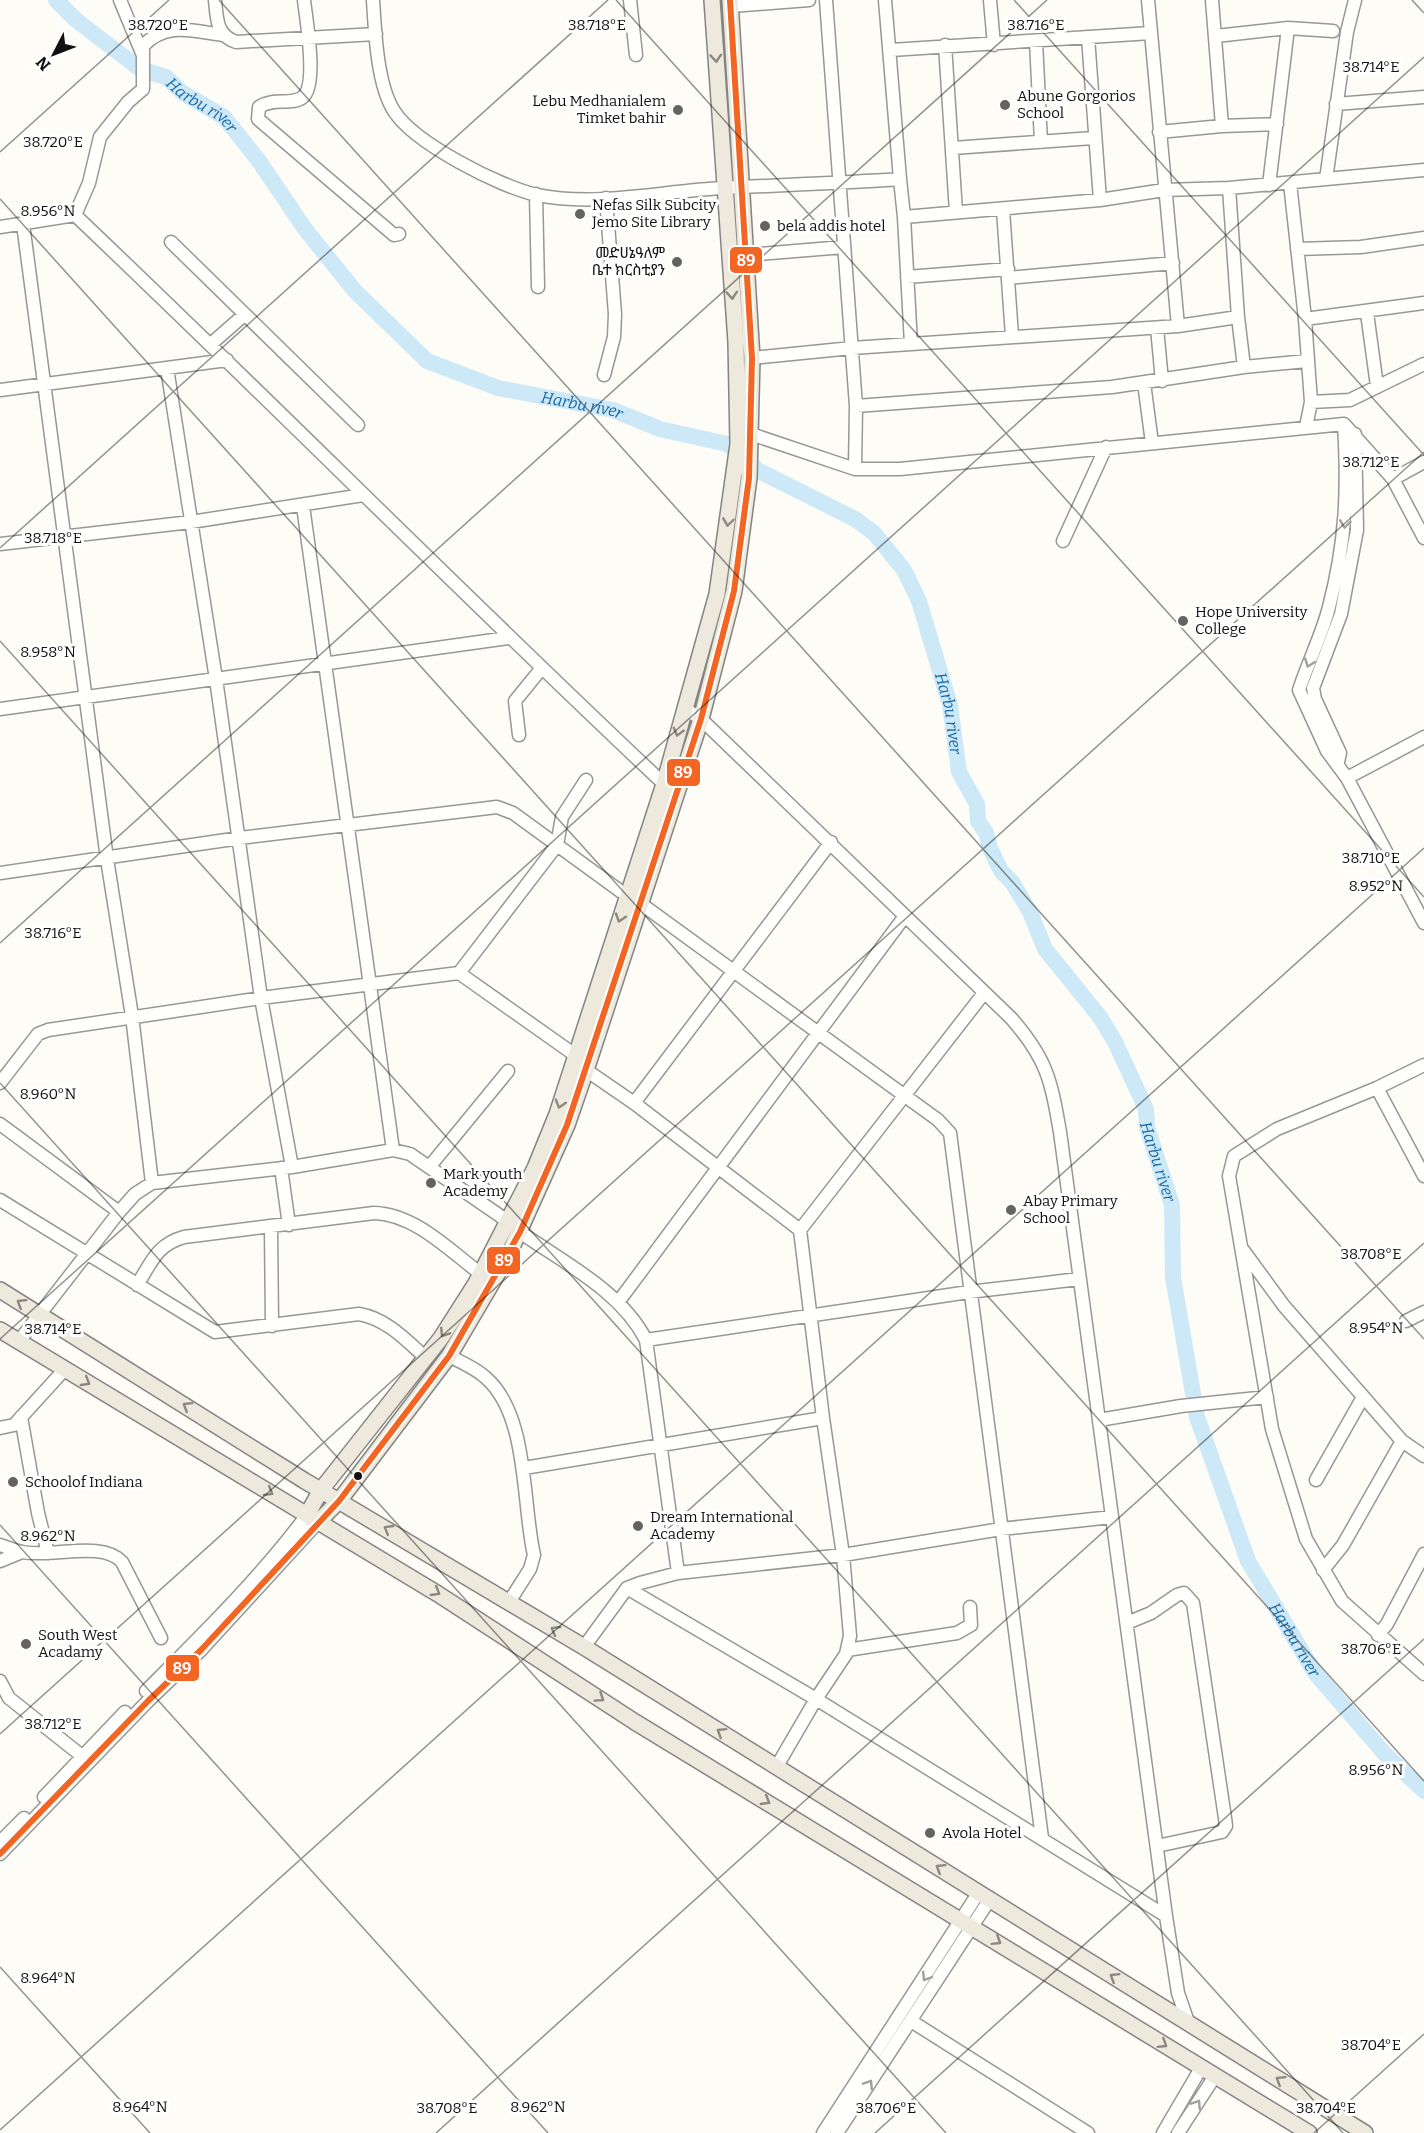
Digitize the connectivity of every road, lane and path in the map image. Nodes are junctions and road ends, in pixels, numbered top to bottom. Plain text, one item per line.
1 (120, 0) edge
2 (215, 0) edge
3 (304, 0) edge
4 (373, 0) edge
5 (630, 0) edge
6 (712, 0) edge
7 (808, 0) edge
8 (826, 0) edge
9 (885, 0) edge
10 (990, 0) edge
11 (1148, 0) edge
12 (1212, 0) edge
13 (1355, 0) edge
14 (730, 3) edge
15 (1288, 28) junction
16 (1333, 31) dead end
17 (1151, 33) junction
18 (376, 34) junction
19 (223, 35) junction
20 (1216, 36) junction
21 (1088, 37) junction
22 (309, 38) junction
23 (1036, 42) junction
24 (945, 45) junction
25 (994, 45) junction
26 (891, 50) junction
27 (142, 53) junction
28 (636, 55) dead end
29 (1424, 97) edge
30 (1336, 104) junction
31 (1277, 123) junction
32 (1222, 126) junction
33 (1159, 132) junction
34 (1093, 138) junction
35 (1041, 142) junction
36 (953, 148) junction
37 (1424, 170) edge
38 (1326, 179) junction
39 (900, 180) junction
40 (839, 183) junction
41 (1290, 183) junction
42 (1269, 185) junction
43 (724, 188) junction
44 (743, 188) junction
45 (1229, 188) junction
46 (1164, 190) junction
47 (536, 194) junction
48 (606, 198) junction
49 (1100, 200) junction
50 (1003, 210) junction
51 (956, 212) junction
52 (75, 215) junction
53 (904, 217) junction
54 (23, 224) junction
55 (0, 227) edge
56 (399, 234) dead end
57 (1424, 238) edge
58 (171, 243) dead end
59 (844, 247) junction
60 (1298, 249) junction
61 (747, 255) junction
62 (1173, 263) junction
63 (1008, 274) junction
64 (907, 277) junction
65 (538, 287) dead end
66 (1424, 303) edge
67 (1367, 313) junction
68 (244, 315) junction
69 (1238, 317) junction
70 (1305, 319) junction
71 (1178, 326) junction
72 (1157, 328) junction
73 (1012, 336) junction
74 (211, 344) junction
75 (910, 344) junction
76 (852, 348) junction
77 (752, 358) junction
78 (227, 360) junction
79 (1307, 361) junction
80 (1424, 364) edge
81 (1244, 367) junction
82 (167, 368) junction
83 (604, 375) dead end
84 (1162, 381) junction
85 (1144, 383) junction
86 (42, 384) junction
87 (1377, 386) junction
88 (0, 390) edge
89 (1311, 402) junction
90 (856, 406) junction
91 (1344, 424) junction
92 (358, 425) dead end
93 (1306, 427) junction
94 (1355, 434) junction
95 (742, 435) junction
96 (1152, 443) junction
97 (1106, 447) junction
98 (743, 462) junction
99 (1424, 462) edge
100 (855, 469) junction
101 (1393, 479) junction
102 (363, 495) junction
103 (303, 506) junction
104 (191, 522) junction
105 (64, 537) junction
106 (1424, 538) edge
107 (1063, 541) dead end
108 (0, 544) edge
109 (1329, 608) junction
110 (1341, 614) junction
111 (508, 638) junction
112 (324, 665) junction
113 (541, 669) junction
114 (216, 679) junction
115 (87, 696) junction
116 (684, 708) junction
117 (0, 709) edge
118 (701, 719) junction
119 (519, 735) dead end
120 (1424, 737) edge
121 (1338, 762) junction
122 (1347, 778) junction
123 (586, 780) dead end
124 (664, 784) junction
125 (348, 824) junction
126 (240, 838) junction
127 (831, 842) junction
128 (556, 845) junction
129 (107, 859) junction
130 (0, 873) edge
131 (633, 899) junction
132 (904, 916) junction
133 (1424, 923) edge
134 (733, 971) junction
135 (459, 973) junction
136 (369, 983) junction
137 (984, 993) junction
138 (261, 998) junction
139 (132, 1016) junction
140 (595, 1018) junction
141 (818, 1035) junction
142 (575, 1055) junction
143 (1424, 1065) edge
144 (586, 1070) junction
145 (508, 1071) dead end
146 (0, 1083) edge
147 (1377, 1088) junction
148 (904, 1096) junction
149 (634, 1103) junction
150 (0, 1124) edge
151 (393, 1150) junction
152 (430, 1166) junction
153 (717, 1167) junction
154 (286, 1168) junction
155 (1424, 1176) edge
156 (152, 1183) junction
157 (0, 1200) edge
158 (119, 1212) junction
159 (289, 1225) junction
160 (271, 1227) junction
161 (515, 1227) junction
162 (800, 1230) junction
163 (1240, 1247) junction
164 (87, 1255) junction
165 (481, 1274) junction
166 (1079, 1279) junction
167 (137, 1285) junction
168 (0, 1290) edge
169 (969, 1292) junction
170 (619, 1301) junction
171 (1424, 1312) edge
172 (40, 1315) junction
173 (812, 1317) junction
174 (1406, 1321) dead end
175 (272, 1326) junction
176 (0, 1330) edge
177 (646, 1340) junction
178 (19, 1341) junction
179 (449, 1356) junction
180 (426, 1358) junction
181 (65, 1369) junction
182 (1267, 1397) junction
183 (1364, 1397) junction
184 (21, 1417) junction
185 (823, 1418) junction
186 (1099, 1419) junction
187 (0, 1428) edge
188 (1402, 1442) junction
189 (661, 1446) junction
190 (1424, 1456) edge
191 (340, 1465) junction
192 (524, 1468) junction
193 (290, 1471) junction
194 (1316, 1480) dead end
195 (351, 1483) junction
196 (321, 1490) junction
197 (339, 1501) junction
198 (367, 1517) junction
199 (1112, 1517) junction
200 (313, 1518) junction
201 (1001, 1529) junction
202 (0, 1545) edge
203 (22, 1552) junction
204 (48, 1553) junction
205 (1424, 1554) edge
206 (843, 1555) junction
207 (0, 1561) edge
208 (1323, 1570) junction
209 (678, 1573) junction
210 (627, 1588) junction
211 (509, 1602) junction
212 (970, 1607) dead end
213 (1127, 1623) junction
214 (1378, 1635) junction
215 (161, 1638) dead end
216 (584, 1647) junction
217 (847, 1650) junction
218 (1423, 1672) edge
219 (0, 1681) edge
220 (9, 1698) junction
221 (816, 1699) junction
222 (0, 1708) edge
223 (86, 1758) junction
224 (777, 1766) junction
225 (1042, 1838) junction
226 (0, 1842) edge
227 (1157, 1846) junction
228 (0, 1854) edge
229 (985, 1895) junction
230 (1166, 1916) junction
231 (967, 1923) junction
232 (1178, 1993) junction
233 (1167, 2010) junction
234 (911, 2021) junction
235 (1188, 2022) junction
236 (1201, 2068) junction
237 (1215, 2076) junction
238 (1359, 2131) edge
239 (823, 2133) edge
240 (837, 2133) edge
241 (1088, 2133) edge
242 (1163, 2133) edge
243 (1178, 2133) edge
244 (1309, 2133) edge

1 - 27 street
2 - 19 street
3 - 22 street
4 - 18 street
5 - 28 street
6 -> 43 main road
7 - 14 street
8 - 40 street
9 - 26 street
10 - 25 street
11 - 17 street
12 - 20 street
13 - 30 street
14 - 44 main road
15 - 16 street
15 - 20 street
15 - 31 street
17 - 21 street
17 - 33 street
18 - 22 street
18 - 47 street
19 - 22 street
19 - 27 street
20 - 32 street
21 - 23 street
21 - 34 street
22 - 56 street
23 - 25 street
23 - 35 street
24 - 25 street
24 - 26 street
24 - 36 street
26 - 39 street
27 - 52 street
29 - 30 street
30 - 38 street
31 - 32 street
31 - 42 street
32 - 33 street
33 - 46 street
34 - 35 street
34 - 49 street
35 - 36 street
36 - 51 street
37 - 38 street
38 - 41 street
39 - 40 street
39 - 53 street
40 - 44 street
40 - 59 street
41 - 42 street
41 - 60 street
42 - 45 street
43 - 44 street
43 - 48 street
43 -> 95 main road
44 - 61 main road
45 - 46 street
45 - 69 street
46 - 49 street
46 - 62 street
47 - 48 street
47 - 65 street
48 - 83 street
49 - 50 street
50 - 51 street
50 - 63 street
51 - 53 street
52 - 54 street
52 - 74 street
53 - 64 street
54 - 55 street
54 - 86 street
57 - 60 street
58 - 68 street
59 - 61 street
59 - 76 street
60 - 70 street
61 - 77 main road
62 - 63 street
62 - 71 street
63 - 64 street
63 - 73 street
64 - 75 street
66 - 67 street
67 - 70 street
67 - 87 street
68 - 74 street
68 - 92 street
69 - 71 street
69 - 81 street
70 - 79 street
71 - 72 street
72 - 73 street
72 - 84 street
73 - 75 street
74 - 78 street
75 - 76 street
76 - 77 street
76 - 90 street
77 - 95 main road
78 - 82 street
78 - 102 street
79 - 81 street
79 - 89 street
80 - 87 street
81 - 84 street
82 - 86 street
82 - 104 street
84 - 85 street
85 - 90 street
85 - 96 street
86 - 88 street
86 - 105 street
87 - 89 street
89 - 93 street
90 - 100 street
91 - 93 street
91 - 94 street
91 -> 109 street
93 - 96 street
94 - 101 street
94 - 110 street
95 - 98 main road
95 - 100 street
96 - 97 street
97 - 100 street
97 - 107 street
98 -> 116 main road
98 - 118 main road
99 - 101 street
101 - 106 street
102 - 103 street
102 - 111 street
103 - 104 street
103 - 112 street
104 - 105 street
104 - 114 street
105 - 108 street
105 - 115 street
109 - 110 street
109 -> 121 street
110 - 121 street
111 - 112 street
111 - 113 street
112 - 114 street
112 - 125 street
113 - 119 street
113 - 124 street
114 - 115 street
114 - 126 street
115 - 117 street
115 - 129 street
116 - 118 street
116 -> 124 main road
118 - 127 street
118 - 131 main road
120 - 122 street
121 - 122 street
122 - 133 street
123 - 128 street
124 - 131 main road
125 - 126 street
125 - 128 street
125 - 136 street
126 - 129 street
126 - 138 street
127 - 132 street
127 - 134 street
128 - 131 street
128 - 135 street
129 - 130 street
129 - 139 street
131 - 134 street
131 - 140 main road
132 - 137 street
132 - 141 street
134 - 141 street
134 - 149 street
135 - 136 street
135 - 142 street
136 - 138 street
136 - 151 street
137 - 148 street
137 - 166 street
138 - 139 street
138 - 154 street
139 - 146 street
139 - 156 street
140 - 142 main road
140 - 144 main road
141 - 148 street
141 - 153 street
142 -> 161 main road
143 - 147 street
144 - 149 street
144 - 161 main road
145 - 152 street
147 - 155 street
147 - 163 street
148 - 162 street
148 - 169 street
149 - 153 street
150 - 158 street
151 - 152 street
151 - 154 street
152 - 161 street
153 - 162 street
153 - 170 street
154 - 156 street
154 - 159 street
156 - 158 street
157 - 164 street
158 - 164 street
159 - 160 street
159 - 165 street
160 - 167 street
160 - 175 street
161 - 165 main road
161 - 170 street
161 - 179 main road
162 - 173 street
163 - 182 street
163 - 183 street
164 - 167 street
164 - 172 street
165 -> 180 main road
166 - 169 street
166 - 186 street
167 - 175 street
172 -> 168 main road
169 - 173 street
169 - 201 street
170 - 177 street
171 - 174 street
172 - 178 street
193 -> 172 main road
173 - 177 street
173 - 185 street
175 - 180 street
176 - 178 main road
177 - 189 street
178 - 181 main road
179 - 192 street
179 - 195 main road
180 - 191 main road
181 - 184 street
181 -> 200 main road
182 - 186 street
182 - 208 street
183 - 188 street
183 - 194 street
184 - 187 street
184 - 204 street
185 - 189 street
185 - 206 street
186 - 199 street
188 - 190 street
188 - 208 street
189 - 192 street
189 - 209 street
191 - 193 main road
191 - 196 main road
192 - 211 street
193 - 196 main road
195 - 197 main road
195 - 198 main road
196 - 197 main road
196 - 200 main road
197 - 198 main road
197 - 200 main road
211 -> 198 main road
199 - 201 street
199 - 213 street
200 - 223 street
200 -> 231 main road
201 - 206 street
201 - 225 street
202 - 203 street
203 - 204 street
203 - 207 street
204 - 215 street
205 - 214 street
206 - 209 street
206 - 217 street
208 - 214 street
209 - 210 street
210 - 216 street
210 - 221 street
216 -> 211 main road
212 - 217 street
213 - 227 street
213 - 227 street
214 - 218 street
224 -> 216 main road
217 - 221 street
219 - 220 street
220 - 222 street
220 - 223 street
221 - 224 street
221 - 225 street
223 - 226 street
223 - 228 street
229 -> 224 main road
225 - 230 street
227 - 230 street
229 - 231 street
233 -> 229 main road
230 - 232 street
231 - 234 street
231 -> 236 main road
231 -> 239 street
232 - 233 street
232 - 235 street
233 - 235 main road
240 -> 234 street
234 - 241 street
238 -> 235 main road
236 - 237 main road
236 - 242 street
243 -> 237 street
237 - 244 main road

